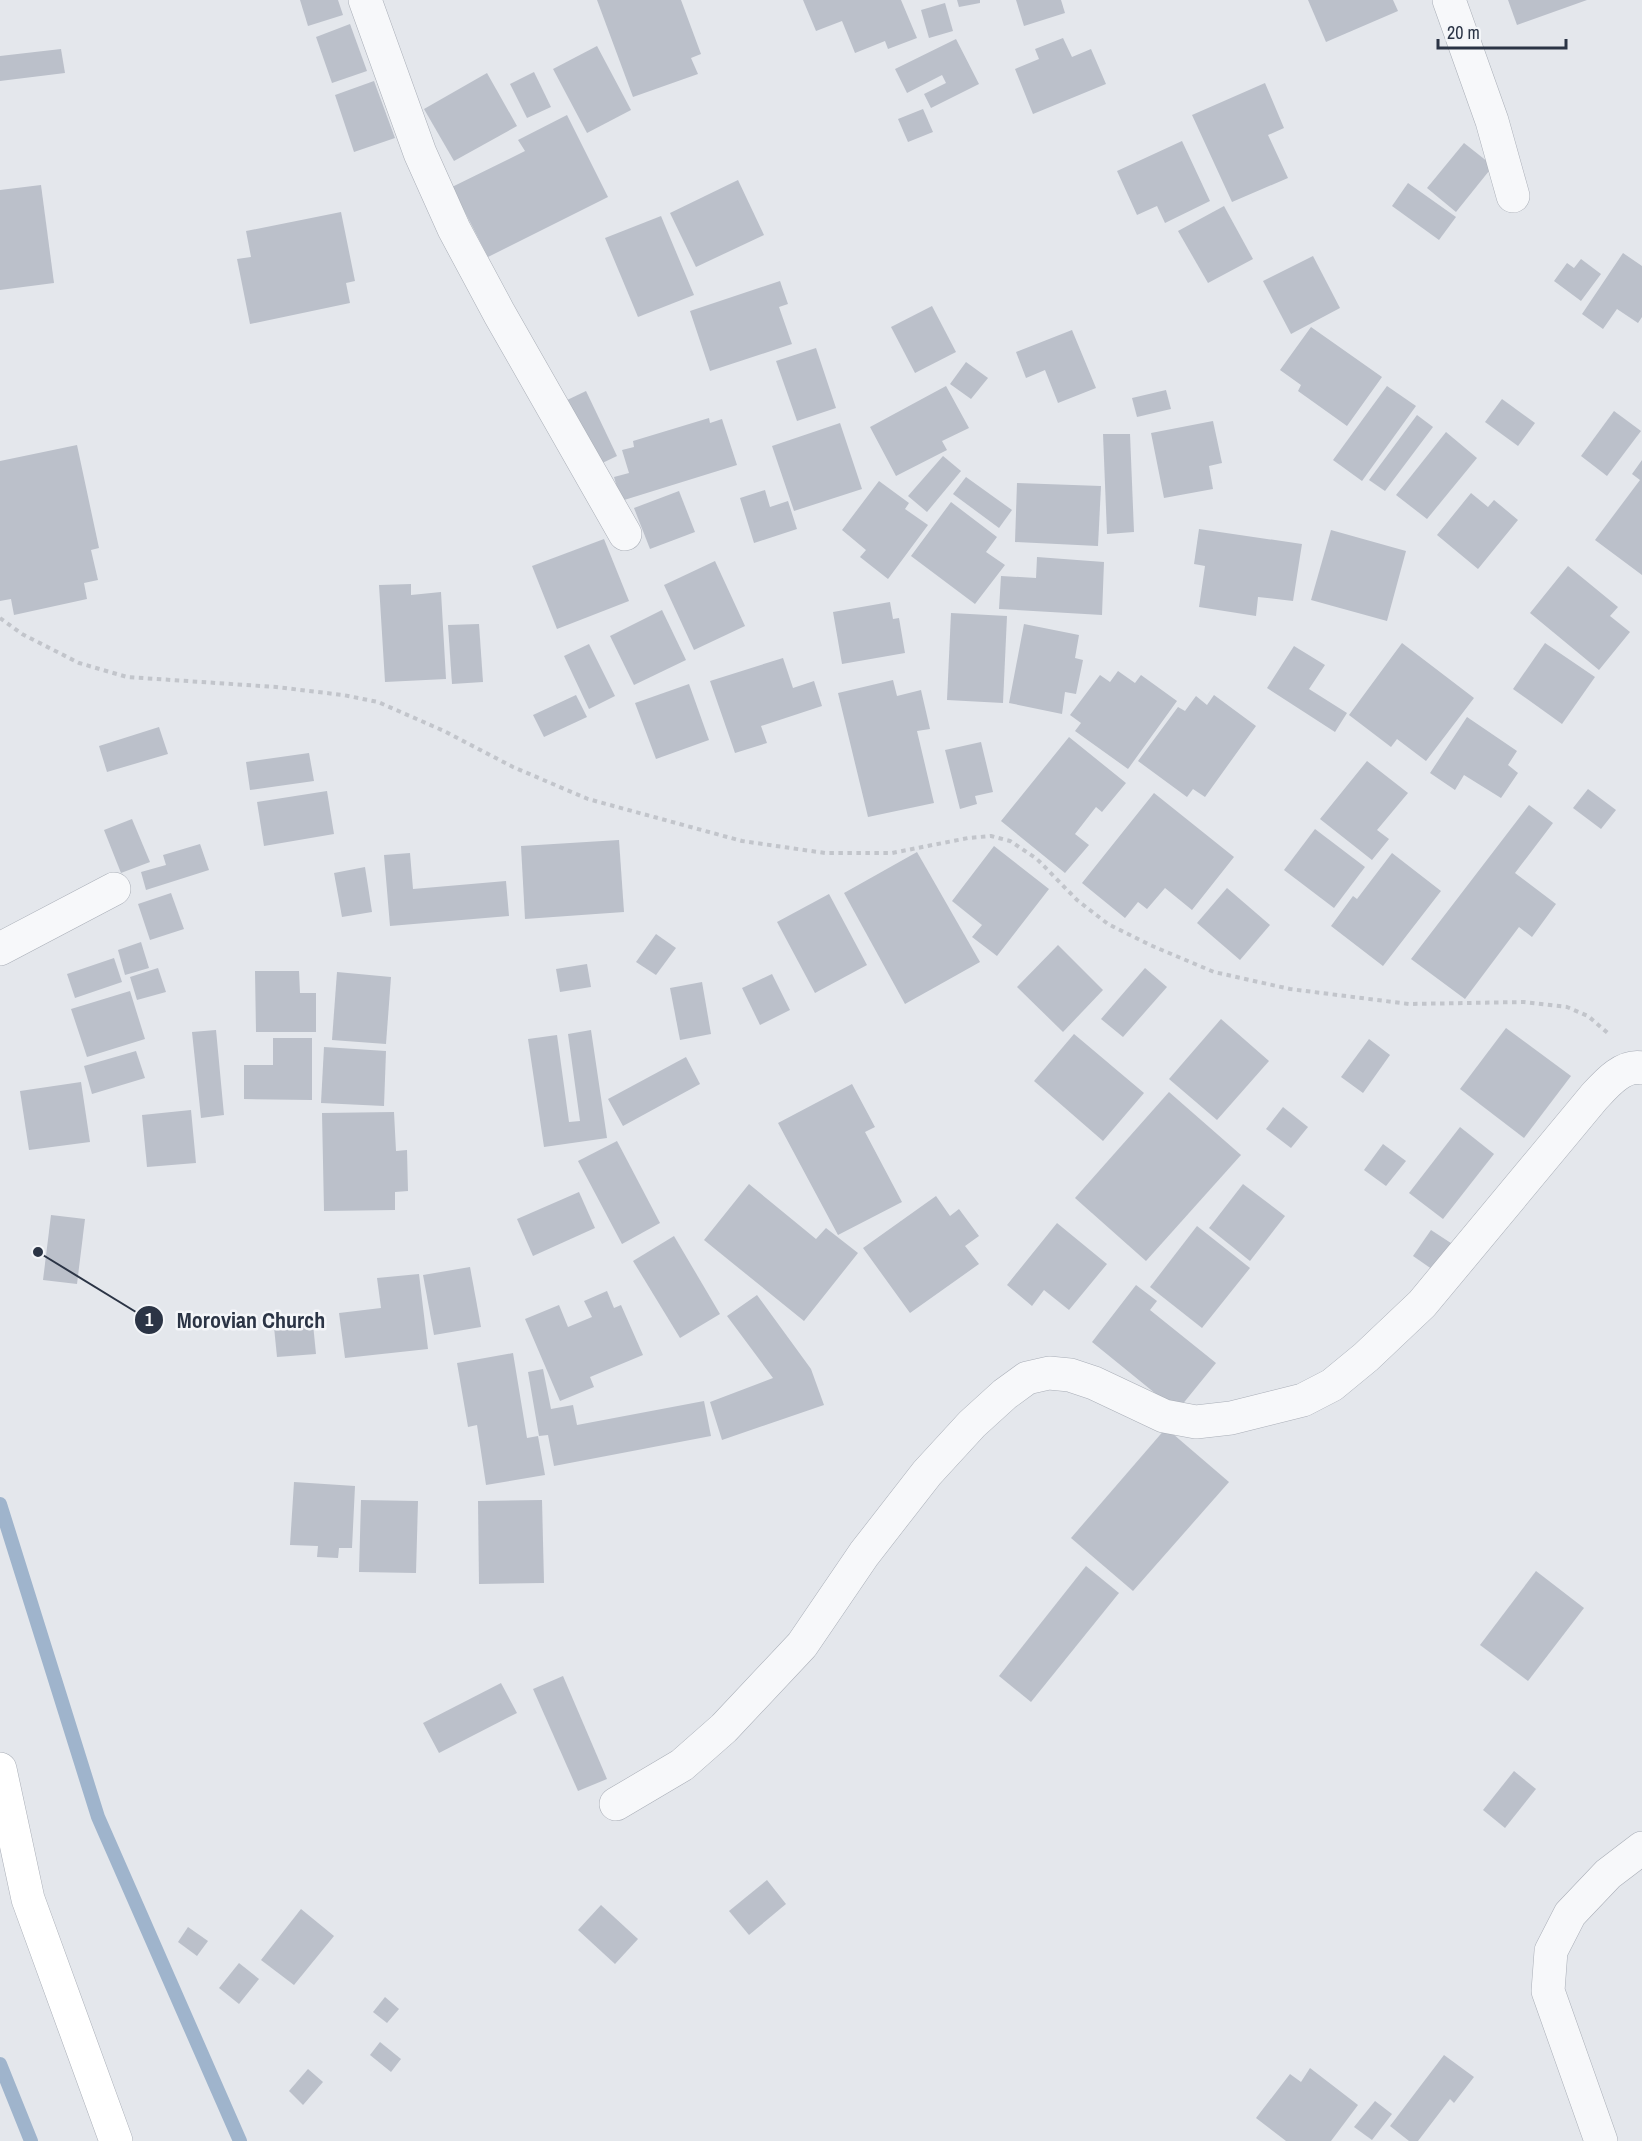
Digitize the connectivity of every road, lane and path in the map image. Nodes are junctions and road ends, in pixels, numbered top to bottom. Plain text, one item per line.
1 (365, 0) edge
2 (1449, 0) edge
3 (1514, 196) dead end
4 (625, 534) dead end
5 (0, 618) edge
6 (114, 889) dead end
7 (0, 949) edge
8 (1638, 1067) edge
9 (0, 1769) edge
10 (616, 1804) dead end
11 (1642, 1848) edge
12 (116, 2141) edge
13 (1601, 2141) edge

1 - 4 street
2 - 3 street
5 - 8 path
6 - 7 street
8 - 10 street
9 - 12 main road
11 - 13 street

